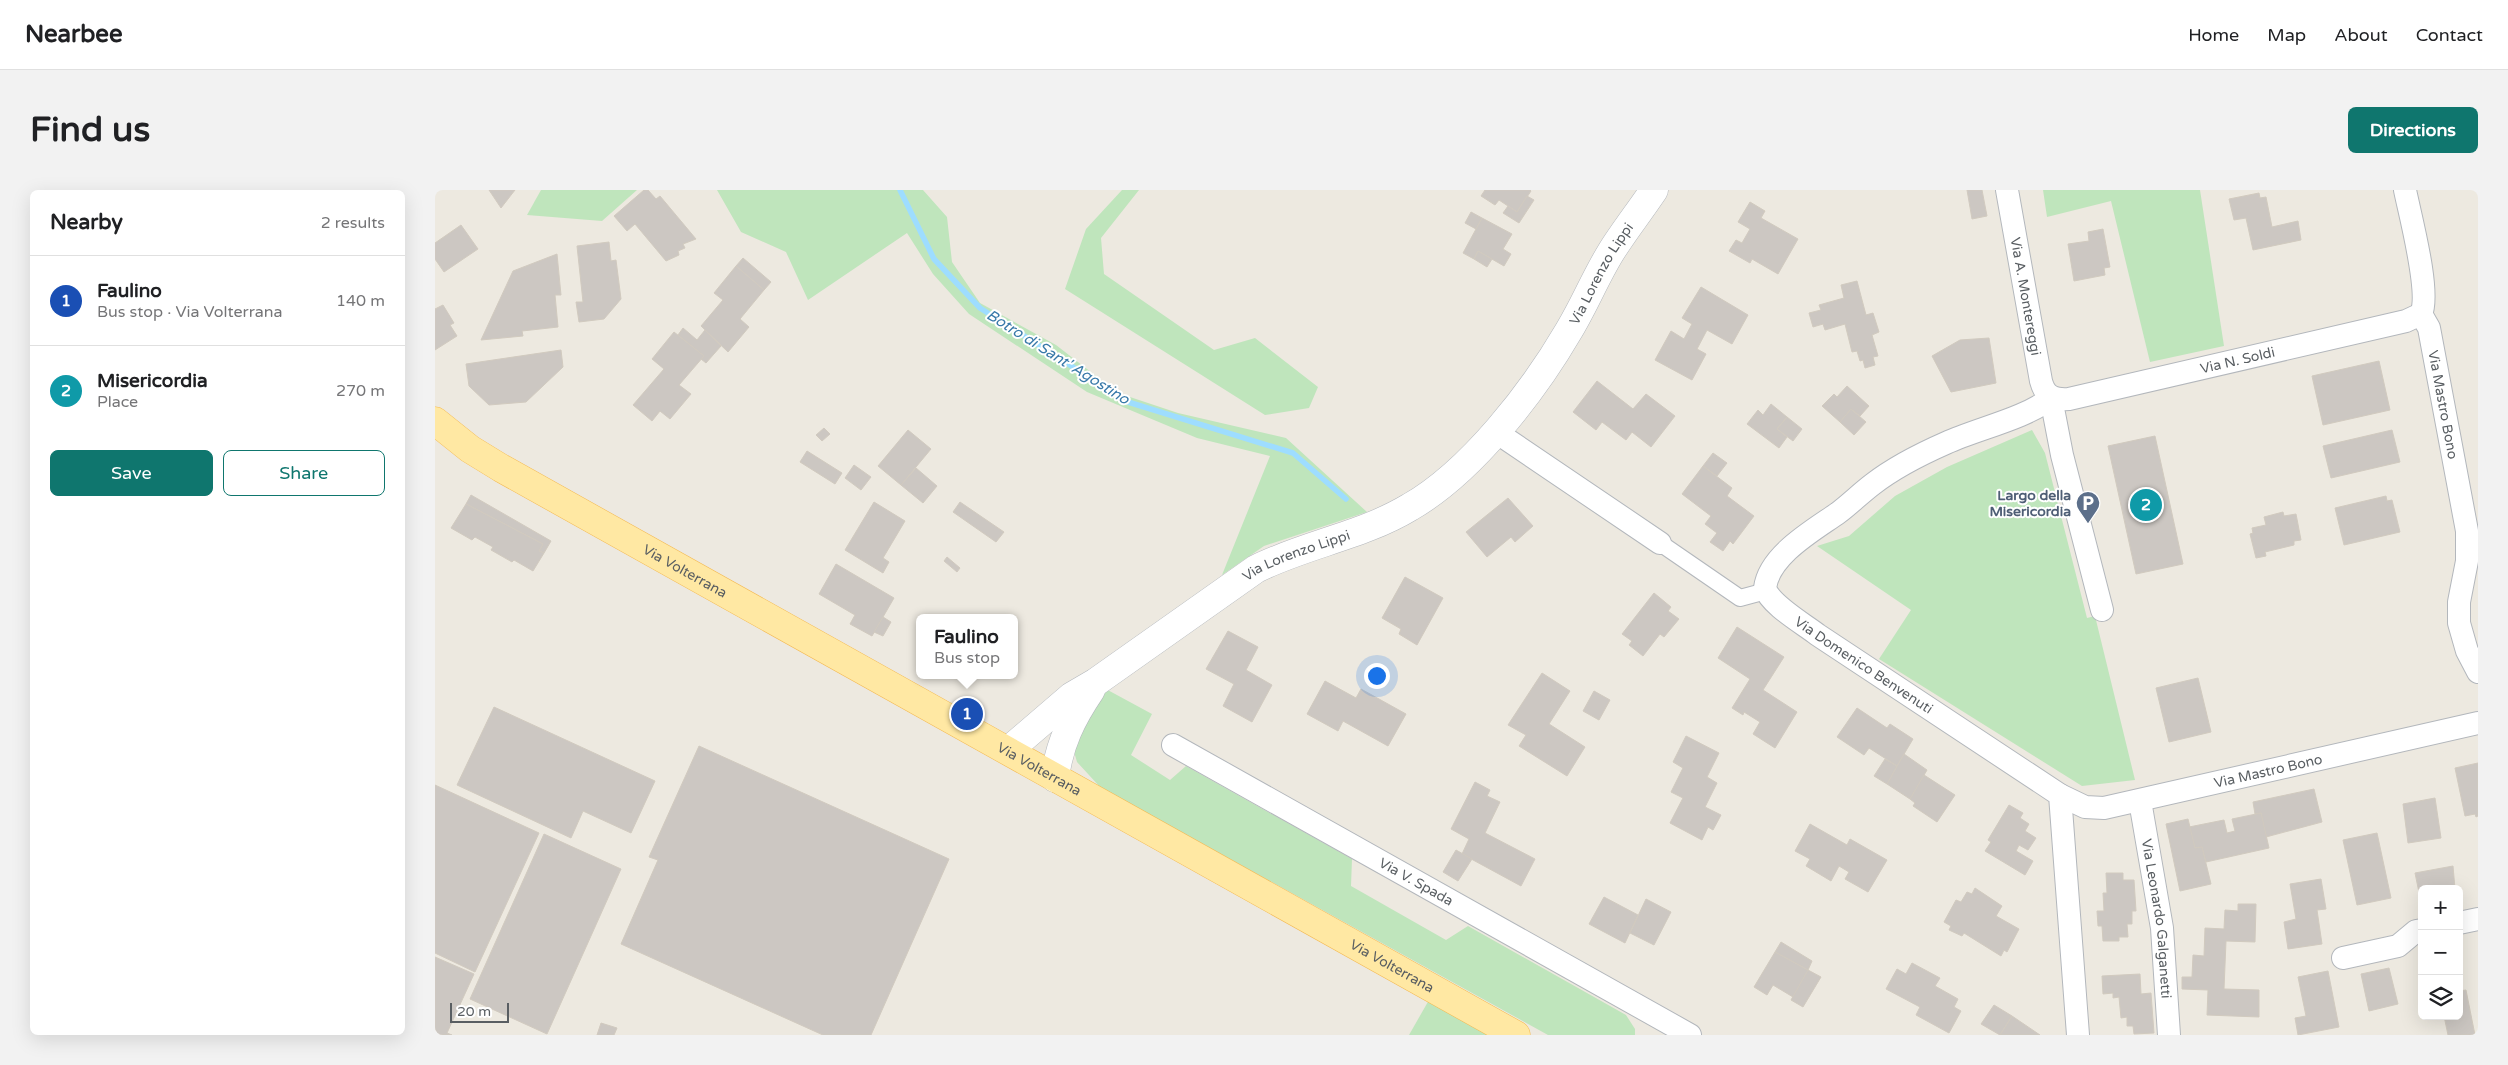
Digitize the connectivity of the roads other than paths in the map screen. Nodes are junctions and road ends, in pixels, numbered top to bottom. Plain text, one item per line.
1 (1654, 190) edge
2 (2007, 190) edge
3 (2405, 190) edge
4 (2421, 314) junction
5 (2051, 398) junction
6 (435, 421) edge
7 (1496, 432) junction
8 (1660, 543) joint
9 (1766, 591) junction
10 (2102, 610) dead end
11 (2478, 672) edge
12 (1096, 682) junction
13 (2478, 723) edge
14 (1173, 745) dead end
15 (1009, 750) junction
16 (1055, 778) junction
17 (2060, 795) junction
18 (2140, 801) junction
19 (2478, 919) edge
20 (2463, 921) edge
21 (2418, 931) edge
22 (2343, 958) dead end
23 (1655, 1027) edge
24 (1516, 1035) edge
25 (1690, 1035) edge
26 (2078, 1035) edge
27 (2169, 1035) edge

1 - 7 street, Via Lorenzo Lippi
2 - 5 street, Via A. Montereggi
3 - 4 street
4 - 5 street, Via N. Soldi
4 - 11 street, Via Mastro Bono
5 - 9 street
5 - 10 street
6 - 15 main road, Via Volterrana
7 - 8 street
7 - 12 street, Via Lorenzo Lippi
8 - 9 street
9 - 17 street, Via Domenico Benvenuti
12 - 15 street, Via Lorenzo Lippi
12 - 16 street, Via Lorenzo Lippi
13 - 18 street, Via Mastro Bono
14 - 23 street, Via V. Spada
15 - 16 main road, Via Volterrana
16 - 24 main road, Via Volterrana
17 - 18 street, Via Mastro Bono
17 - 26 street
18 - 27 street, Via Leonardo Galganetti
19 - 20 street
21 - 22 street
23 - 25 street, Via V. Spada

